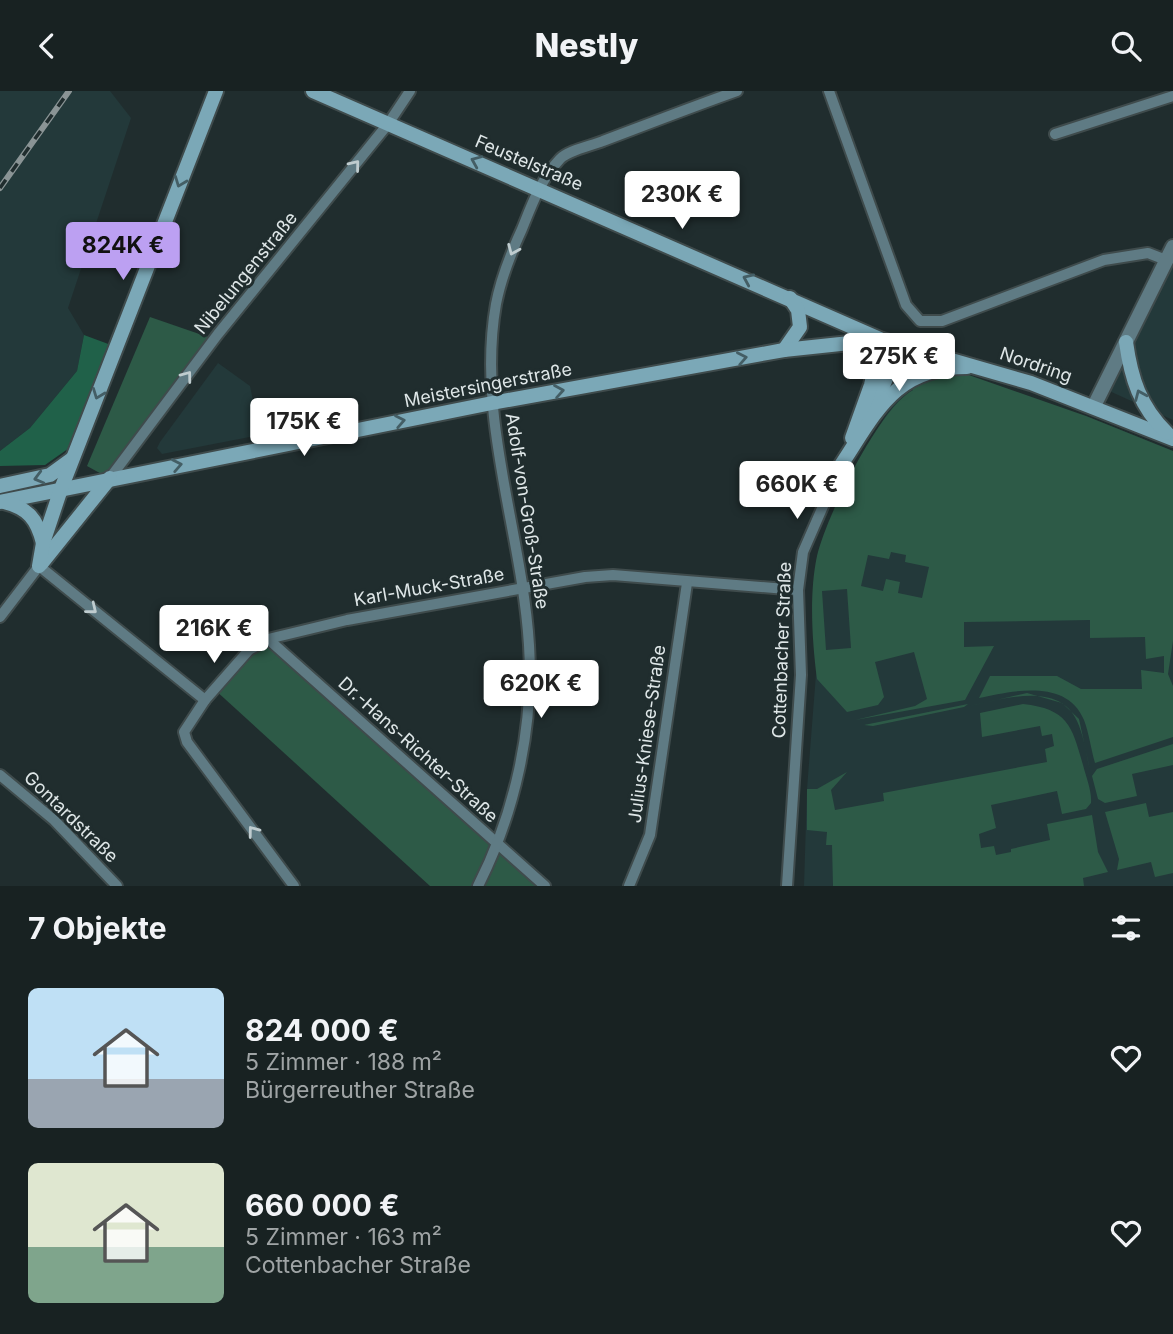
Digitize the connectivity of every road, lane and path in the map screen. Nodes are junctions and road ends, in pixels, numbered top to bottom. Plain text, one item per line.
1 (216, 91) edge
2 (313, 91) edge
3 (410, 91) edge
4 (737, 91) edge
5 (829, 91) edge
6 (1173, 96) edge
7 (388, 124) junction
8 (1055, 134) dead end
9 (539, 187) junction
10 (1173, 247) edge
11 (1166, 260) junction
12 (790, 298) junction
13 (883, 340) junction
14 (1126, 342) junction
15 (900, 344) junction
16 (784, 350) junction
17 (985, 367) junction
18 (492, 403) junction
19 (1094, 406) junction
20 (865, 429) junction
21 (1173, 439) edge
22 (73, 458) junction
23 (841, 465) junction
24 (110, 478) junction
25 (0, 486) edge
26 (61, 489) junction
27 (1, 501) edge
28 (53, 512) junction
29 (69, 530) junction
30 (43, 543) junction
31 (39, 566) junction
32 (687, 583) junction
33 (524, 588) junction
34 (798, 590) junction
35 (0, 617) edge
36 (268, 639) junction
37 (205, 699) junction
38 (0, 775) edge
39 (499, 845) junction
40 (117, 886) edge
41 (294, 886) edge
42 (478, 886) edge
43 (545, 886) edge
44 (629, 886) edge
45 (787, 886) edge

1 -> 22 main road
2 - 7 main road, Feustelstraße
3 - 7 street, Nibelungenstraße
4 - 9 street, Adolf-von-Groß-Straße
5 - 11 street
6 - 8 street
9 -> 7 main road, Feustelstraße
24 -> 7 street, Nibelungenstraße
12 -> 9 main road, Feustelstraße
9 -> 18 street, Adolf-von-Groß-Straße
10 - 11 street
11 - 14 street
12 - 13 main road, Feustelstraße
12 - 16 main road
13 - 15 main road, Nordring
13 - 16 main road, Meistersingerstraße
13 - 23 main road
14 - 19 street
21 -> 14 main road
15 - 17 main road, Nordring
15 - 20 main road
18 -> 16 main road, Meistersingerstraße
17 - 19 main road, Nordring
17 - 20 main road
24 -> 18 main road, Meistersingerstraße
18 - 33 street, Adolf-von-Groß-Straße
19 - 21 main road, Nordring
20 - 23 main road
22 -> 25 main road
22 - 26 main road
23 - 34 street, Cottenbacher Straße
24 - 26 main road, Meistersingerstraße
24 - 29 main road
26 - 27 main road, Meistersingerstraße
26 - 28 main road
27 - 30 main road
28 - 29 main road
28 - 30 main road
29 - 31 main road
30 - 31 main road
31 - 35 street
31 -> 37 street
32 - 33 street, Karl-Muck-Straße
32 - 34 street, Karl-Muck-Straße
32 - 44 street, Julius-Kniese-Straße
33 - 36 street, Karl-Muck-Straße
33 - 39 street, Adolf-von-Groß-Straße
34 - 45 street, Cottenbacher Straße
36 - 37 street, Karl-Muck-Straße
36 - 39 street, Dr.-Hans-Richter-Straße
41 -> 37 street, Karl-Muck-Straße
38 - 40 street, Gontardstraße
39 - 42 street, Adolf-von-Groß-Straße
39 - 43 street, Dr.-Hans-Richter-Straße

